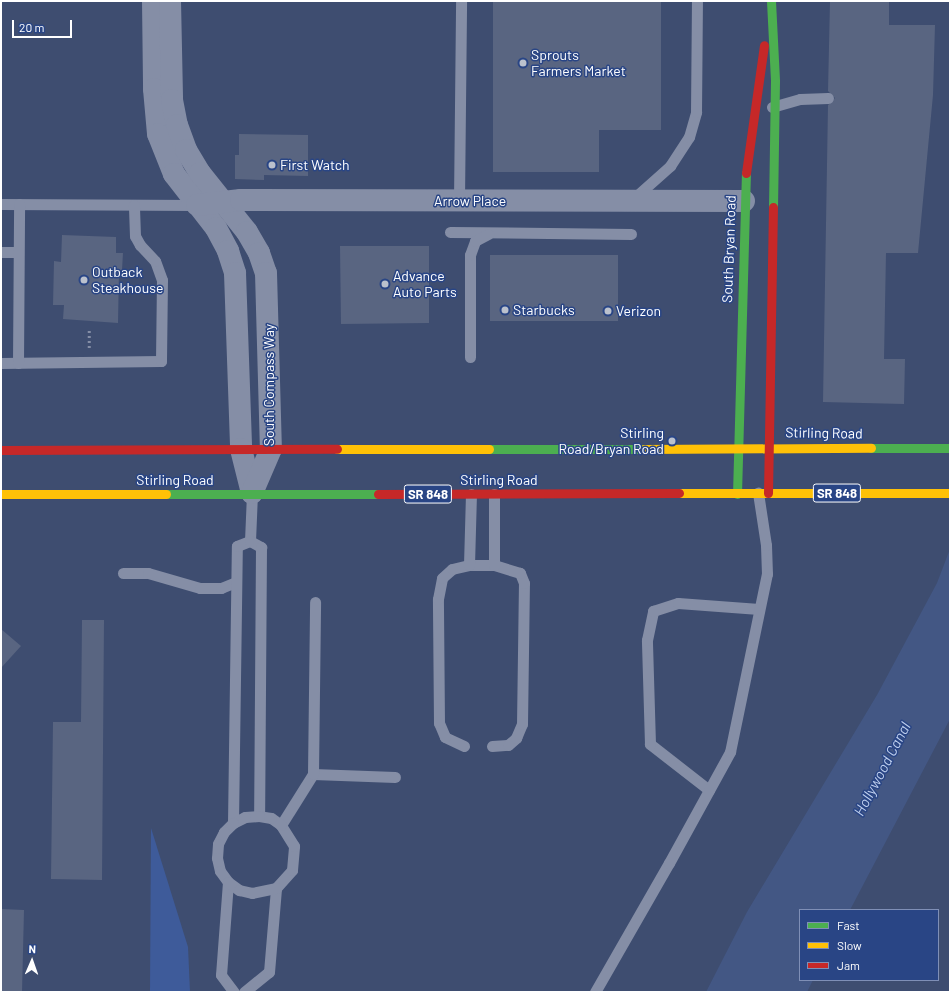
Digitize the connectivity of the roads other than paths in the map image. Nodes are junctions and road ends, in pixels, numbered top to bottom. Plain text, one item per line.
1 (153, 1) edge
2 (170, 1) edge
3 (461, 1) edge
4 (697, 1) edge
5 (771, 4) edge
6 (828, 98) dead end
7 (775, 105) junction
8 (752, 119) junction
9 (459, 201) junction
10 (631, 201) junction
11 (744, 201) junction
12 (224, 202) junction
13 (1, 204) edge
14 (19, 204) junction
15 (134, 205) junction
16 (197, 205) junction
17 (450, 232) dead end
18 (488, 234) junction
19 (631, 234) dead end
20 (1, 252) edge
21 (18, 252) junction
22 (470, 357) dead end
23 (1, 363) edge
24 (18, 363) junction
25 (737, 447) junction
26 (768, 447) junction
27 (950, 448) edge
28 (241, 449) junction
29 (271, 449) junction
30 (1, 450) edge
31 (252, 493) junction
32 (763, 493) junction
33 (950, 493) edge
34 (1, 494) edge
35 (471, 494) junction
36 (494, 494) junction
37 (737, 494) junction
38 (250, 541) junction
39 (469, 565) junction
40 (494, 565) junction
41 (123, 573) dead end
42 (236, 582) junction
43 (315, 602) dead end
44 (759, 610) junction
45 (464, 746) dead end
46 (492, 746) dead end
47 (313, 774) junction
48 (395, 776) dead end
49 (709, 790) junction
50 (258, 816) junction
51 (233, 823) junction
52 (281, 825) junction
53 (228, 882) junction
54 (276, 888) junction
55 (234, 992) edge
56 (244, 992) edge
57 (595, 992) edge

1 - 16 street, South Compass Way
2 - 12 street, South Compass Way
3 - 9 lane
4 - 10 lane
5 - 7 main road, South Bryan Road
5 - 8 main road, South Bryan Road
6 - 7 lane
7 - 8 lane
7 - 26 main road, South Bryan Road
8 - 11 main road, South Bryan Road
9 - 10 street, Arrow Place
9 - 12 street, Arrow Place
10 - 11 street, Arrow Place
11 - 25 main road, South Bryan Road
12 - 16 street, Arrow Place
12 - 29 street, South Compass Way
13 - 14 lane
14 - 15 lane
14 - 21 lane
15 - 16 lane
15 - 24 lane
16 - 28 street, South Compass Way
17 - 18 lane
18 - 19 lane
18 - 22 lane
20 - 21 lane
21 - 24 lane
23 - 24 lane
25 - 26 main road, Stirling Road
25 - 29 main road, Stirling Road
25 - 37 main road, South Bryan Road
26 - 27 main road, Stirling Road
26 - 32 main road, South Bryan Road
28 - 29 main road, Stirling Road
28 - 30 main road, Stirling Road
28 - 31 street, South Compass Way
29 - 31 street, South Compass Way
31 - 34 main road, Stirling Road / SR 848
31 - 35 main road, Stirling Road / SR 848
31 - 38 lane
32 - 33 main road, Stirling Road / SR 848
32 - 37 main road, Stirling Road / SR 848
32 - 44 lane
35 - 36 main road, Stirling Road / SR 848
35 - 39 lane
36 - 37 main road, Stirling Road / SR 848
36 - 40 lane
38 - 42 lane
38 - 50 lane
39 - 40 lane
39 - 45 lane
40 - 46 lane
41 - 42 lane
42 - 51 lane
43 - 47 lane
44 - 49 lane
44 - 49 lane
47 - 48 lane
47 - 52 lane
49 - 57 lane
50 - 51 lane
50 - 52 lane
51 - 53 lane
52 - 54 lane
53 - 54 lane
53 - 55 lane
54 - 56 lane

